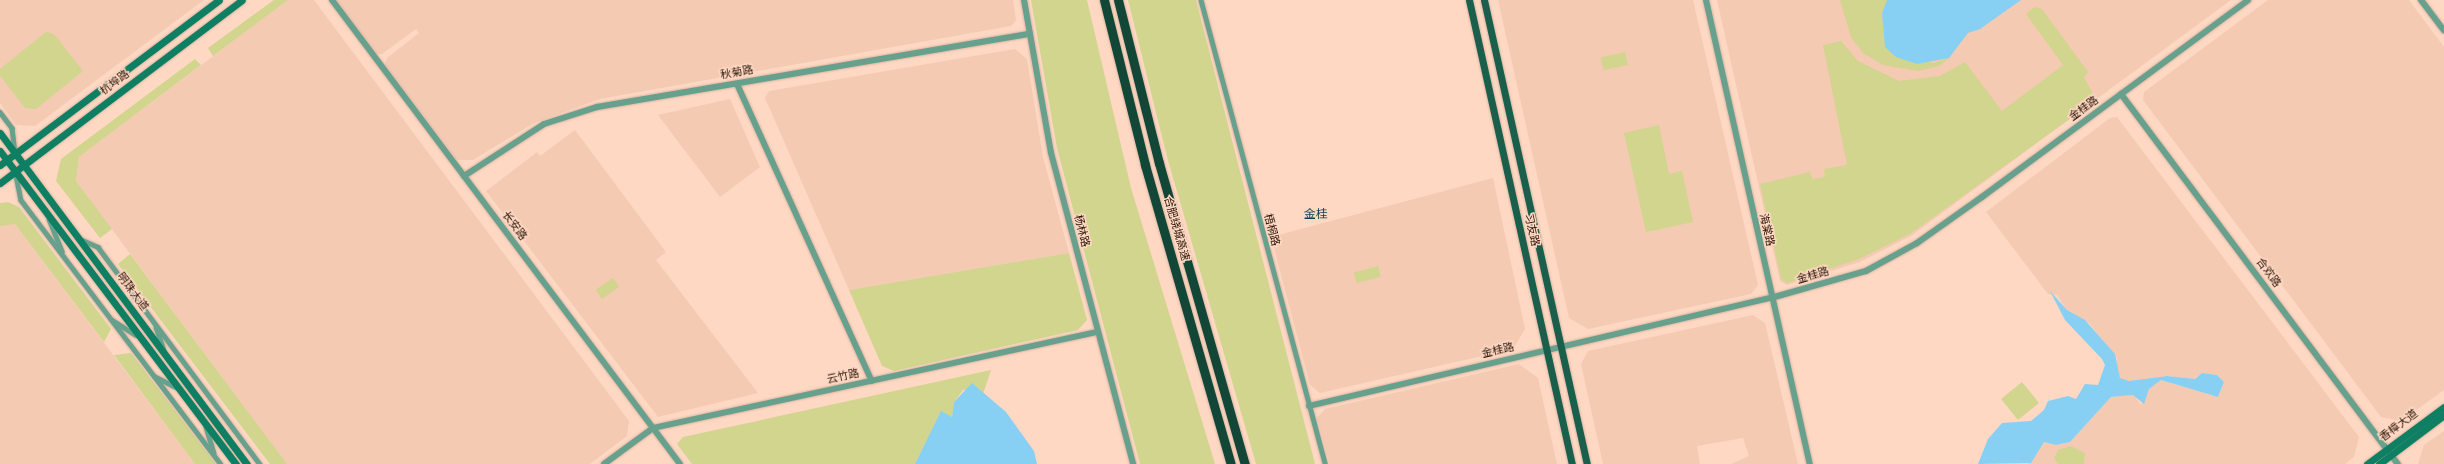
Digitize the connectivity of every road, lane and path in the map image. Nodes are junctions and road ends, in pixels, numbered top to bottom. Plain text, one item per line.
1 (219, 0) edge
2 (242, 0) edge
3 (332, 0) edge
4 (1024, 0) edge
5 (1104, 0) edge
6 (1118, 0) edge
7 (1201, 0) edge
8 (1468, 0) edge
9 (1484, 0) edge
10 (1706, 0) edge
11 (2248, 0) edge
12 (2421, 0) edge
13 (2444, 30) edge
14 (1030, 34) junction
15 (737, 84) junction
16 (2122, 94) junction
17 (0, 112) edge
18 (0, 134) edge
19 (0, 151) edge
20 (16, 154) junction
21 (4, 159) edge
22 (0, 165) edge
23 (24, 165) junction
24 (16, 171) junction
25 (464, 176) junction
26 (0, 183) edge
27 (46, 212) junction
28 (78, 238) junction
29 (64, 258) junction
30 (1771, 298) junction
31 (109, 318) junction
32 (154, 321) junction
33 (1097, 332) junction
34 (141, 338) junction
35 (1561, 346) junction
36 (1546, 350) junction
37 (167, 357) junction
38 (153, 375) junction
39 (872, 381) junction
40 (179, 389) junction
41 (1309, 406) junction
42 (2444, 407) edge
43 (2444, 415) edge
44 (204, 422) junction
45 (653, 428) junction
46 (2389, 452) junction
47 (216, 457) junction
48 (221, 464) edge
49 (236, 464) edge
50 (247, 464) edge
51 (260, 464) edge
52 (604, 464) edge
53 (680, 464) edge
54 (1133, 464) edge
55 (1231, 464) edge
56 (1245, 464) edge
57 (1324, 464) edge
58 (1572, 464) edge
59 (1587, 464) edge
60 (1810, 464) edge
61 (2368, 464) edge
62 (2379, 464) edge
63 (2398, 464) edge

1 - 20 main road, 杭埠路
2 - 23 main road, 杭埠路
3 - 25 street, 长安路
4 - 14 street, 杨林路
5 - 55 highway, 合肥绕城高速
6 - 56 highway, 合肥绕城高速
7 - 41 street, 梧桐路
8 - 36 main road, 习友路
9 - 35 main road, 习友路
10 - 30 street, 海棠路
11 - 16 street, 金桂路
12 - 13 street
14 - 15 street, 秋菊路
14 - 33 street, 杨林路
15 - 25 street, 秋菊路
15 - 39 street
16 - 30 street, 金桂路
16 - 46 street, 合欢路
17 - 20 street
18 - 20 main road, 明珠大道
19 - 21 main road, 明珠大道
20 - 21 main road, 杭埠路
20 - 23 main road, 明珠大道
21 - 22 main road, 杭埠路
21 - 24 main road, 明珠大道
23 - 24 main road, 杭埠路
23 - 28 main road, 明珠大道
24 - 26 main road, 杭埠路
24 - 27 main road, 明珠大道
24 - 29 street
25 - 45 street, 长安路
27 - 29 street
27 - 34 main road, 明珠大道
28 - 32 street
28 - 37 main road, 明珠大道
29 - 31 street
30 - 35 street, 金桂路
30 - 60 street, 海棠路
31 - 34 street
31 - 38 street
32 - 37 street
32 - 51 street
33 - 39 street, 云竹路
33 - 54 street, 杨林路
34 - 40 main road, 明珠大道
35 - 36 street, 金桂路
35 - 59 main road, 习友路
36 - 41 street, 金桂路
36 - 58 main road, 习友路
37 - 50 main road, 明珠大道
38 - 40 street
38 - 47 street
39 - 45 street, 云竹路
40 - 44 main road, 明珠大道
41 - 57 street, 梧桐路
42 - 46 main road, 香樟大道
43 - 46 main road, 香樟大道
44 - 47 street
44 - 49 main road, 明珠大道
45 - 52 street, 云竹路
45 - 53 street, 长安路
46 - 61 main road, 香樟大道
46 - 62 main road, 香樟大道
46 - 63 street, 合欢路
47 - 48 street

